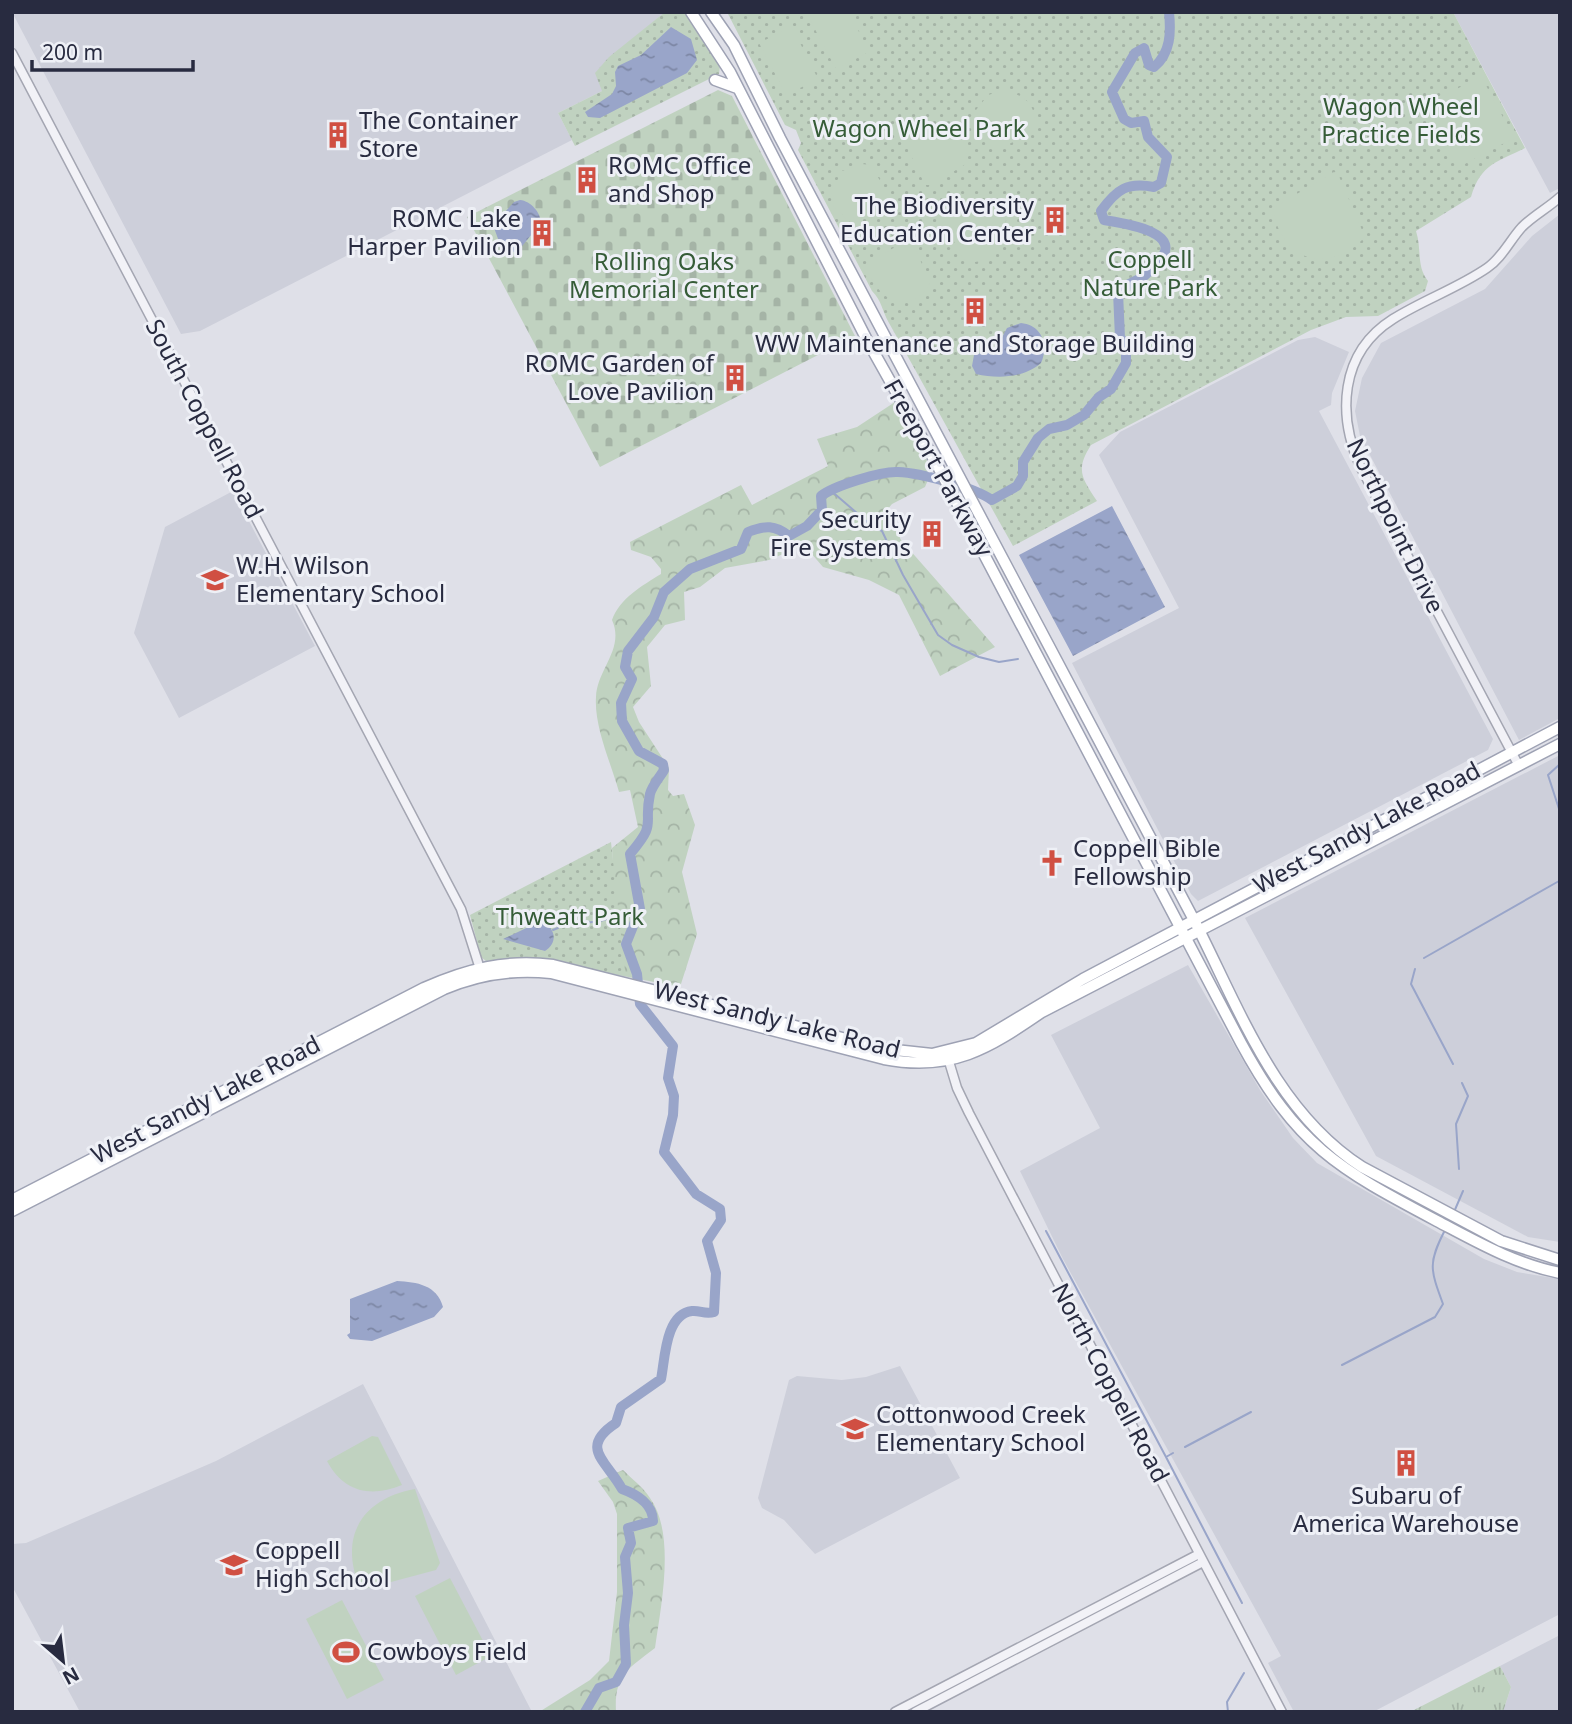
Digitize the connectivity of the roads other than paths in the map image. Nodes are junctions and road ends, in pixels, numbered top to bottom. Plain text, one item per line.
1 (691, 12) edge
2 (711, 12) edge
3 (12, 52) edge
4 (715, 79) dead end
5 (738, 89) junction
6 (782, 142) junction
7 (769, 150) junction
8 (1559, 199) edge
9 (882, 330) junction
10 (867, 340) junction
11 (911, 385) junction
12 (897, 392) junction
13 (1071, 687) junction
14 (1059, 693) junction
15 (1560, 727) edge
16 (1560, 744) edge
17 (1511, 752) junction
18 (1111, 763) junction
19 (1519, 766) junction
20 (1099, 769) junction
21 (1149, 836) junction
22 (1137, 842) junction
23 (1325, 849) junction
24 (1334, 862) junction
25 (1194, 920) junction
26 (1182, 926) junction
27 (1199, 930) junction
28 (1188, 936) junction
29 (481, 971) junction
30 (1252, 1037) junction
31 (1241, 1043) junction
32 (948, 1056) junction
33 (12, 1200) edge
34 (12, 1211) edge
35 (1560, 1261) edge
36 (1560, 1273) edge
37 (1201, 1558) junction
38 (895, 1712) edge
39 (915, 1712) edge
40 (1282, 1712) edge

1 - 5 main road, Freeport Parkway
2 - 6 main road, Freeport Parkway
3 - 29 street, South Coppell Road
4 - 5 main road
5 - 7 main road, Freeport Parkway
6 - 7 main road
6 - 9 main road, Freeport Parkway
7 - 10 main road, Freeport Parkway
8 - 17 street, Northpoint Drive
9 - 10 main road
9 - 11 main road, Freeport Parkway
10 - 12 main road, Freeport Parkway
11 - 12 main road
11 - 13 main road, Freeport Parkway
12 - 14 main road, Freeport Parkway
13 - 14 main road
13 - 18 main road, Freeport Parkway
14 - 20 main road, Freeport Parkway
15 - 17 main road, West Sandy Lake Road
16 - 19 main road, West Sandy Lake Road
17 - 19 street, Northpoint Drive
17 - 23 main road, West Sandy Lake Road
18 - 20 main road
18 - 21 main road, Freeport Parkway
19 - 24 main road, West Sandy Lake Road
20 - 22 main road, Freeport Parkway
21 - 22 main road
21 - 25 main road, Freeport Parkway
22 - 26 main road, Freeport Parkway
23 - 24 main road
23 - 25 main road, West Sandy Lake Road
24 - 27 main road, West Sandy Lake Road
25 - 26 main road, West Sandy Lake Road
25 - 27 main road, Freeport Parkway
26 - 28 main road, Freeport Parkway
26 - 32 main road, West Sandy Lake Road
27 - 28 main road, West Sandy Lake Road
27 - 30 main road
28 - 31 main road
28 - 32 main road, West Sandy Lake Road
29 - 32 main road, West Sandy Lake Road
29 - 33 main road, West Sandy Lake Road
29 - 34 main road, West Sandy Lake Road
30 - 31 main road
30 - 35 main road
31 - 36 main road
32 - 37 street, North Coppell Road
37 - 38 street
37 - 39 street
37 - 40 street, North Coppell Road

